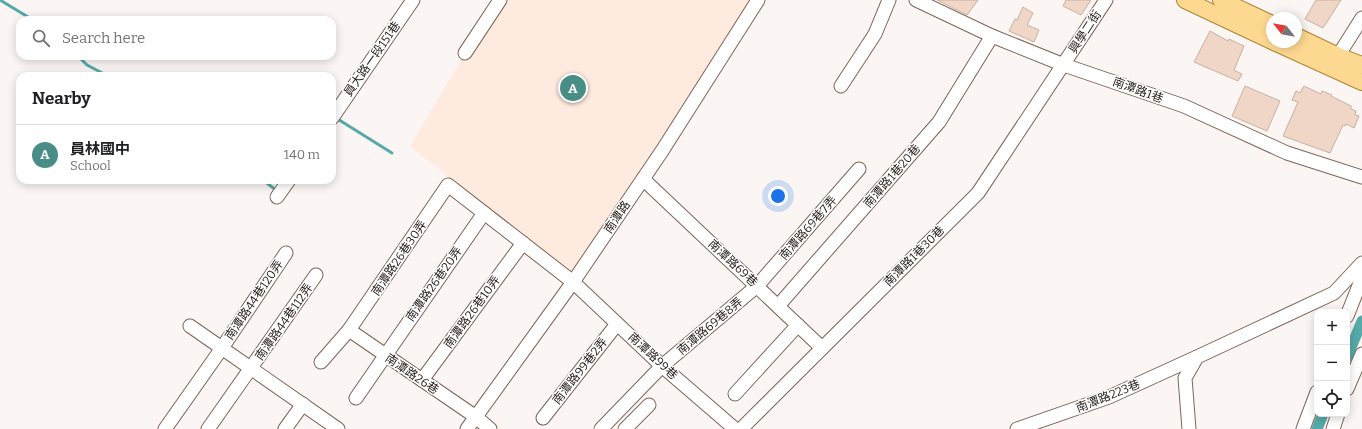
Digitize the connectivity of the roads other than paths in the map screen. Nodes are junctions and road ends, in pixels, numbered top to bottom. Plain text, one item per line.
1 (413, 0) edge
2 (500, 0) edge
3 (758, 0) edge
4 (889, 0) edge
5 (916, 0) edge
6 (1106, 0) edge
7 (1185, 0) edge
8 (1221, 0) edge
9 (1362, 18) edge
10 (1266, 21) edge
11 (992, 36) junction
12 (1266, 38) edge
13 (1302, 39) edge
14 (1288, 48) edge
15 (465, 53) dead end
16 (1338, 56) junction
17 (1064, 65) junction
18 (1362, 65) edge
19 (1362, 82) edge
20 (841, 86) dead end
21 (336, 112) edge
22 (859, 170) dead end
23 (1362, 177) edge
24 (643, 179) junction
25 (286, 184) edge
26 (448, 185) joint
27 (277, 197) dead end
28 (484, 212) junction
29 (523, 243) junction
30 (286, 253) dead end
31 (1362, 262) edge
32 (316, 275) dead end
33 (1362, 278) edge
34 (573, 282) junction
35 (757, 286) junction
36 (778, 306) junction
37 (1350, 309) edge
38 (617, 324) junction
39 (798, 325) junction
40 (190, 326) dead end
41 (349, 330) junction
42 (222, 348) junction
43 (822, 348) junction
44 (1362, 354) edge
45 (385, 355) junction
46 (1197, 357) junction
47 (322, 362) dead end
48 (662, 366) junction
49 (251, 369) junction
50 (422, 380) junction
51 (1350, 382) edge
52 (735, 394) dead end
53 (356, 398) dead end
54 (1314, 400) edge
55 (303, 404) junction
56 (649, 405) dead end
57 (476, 417) junction
58 (1337, 417) edge
59 (543, 418) dead end
60 (165, 429) edge
61 (208, 429) edge
62 (286, 429) edge
63 (338, 429) edge
64 (467, 429) edge
65 (490, 429) edge
66 (601, 429) edge
67 (625, 429) edge
68 (734, 429) edge
69 (741, 429) edge
70 (1017, 429) edge
71 (1190, 429) edge
72 (1303, 429) edge
73 (1333, 429) edge

1 - 21 street, 員大路一段151巷
2 - 15 street
3 - 24 street, 南潭路
4 - 20 street
5 - 11 street, 南潭路1巷
6 - 17 street, 興學二街
7 - 12 main road
8 - 10 main road
9 - 16 street
11 - 17 street, 南潭路1巷
11 - 36 street, 南潭路1巷20巷
13 - 16 main road
14 - 19 main road
16 - 18 main road
17 - 23 street, 南潭路1巷
17 - 43 street, 南潭路1巷30巷
22 - 35 street, 南潭路69巷7弄
24 - 34 street, 南潭路
24 - 35 street, 南潭路69巷
25 - 27 street
26 - 28 street, 南潭路99巷
26 - 41 street, 南潭路26巷30弄
28 - 29 street, 南潭路99巷
28 - 45 street, 南潭路26巷20弄
29 - 34 street, 南潭路99巷
29 - 50 street, 南潭路26巷10弄
30 - 42 street, 南潭路44巷120弄
31 - 46 street, 南潭路223巷
32 - 49 street, 南潭路44巷112弄
33 - 37 street
34 - 38 street, 南潭路99巷
34 - 57 street, 南潭路
35 - 36 street, 南潭路69巷
35 - 48 street, 南潭路69巷8弄
36 - 39 street, 南潭路69巷
38 - 48 street, 南潭路99巷
38 - 59 street, 南潭路99巷2弄
39 - 43 street, 南潭路69巷
39 - 52 street
40 - 42 street
41 - 45 street, 南潭路26巷
41 - 47 street, 南潭路26巷30弄
42 - 49 street
42 - 60 street, 南潭路44巷120弄
43 - 69 street, 南潭路1巷30巷
44 - 51 street
45 - 50 street, 南潭路26巷
45 - 53 street, 南潭路26巷20弄
46 - 70 street, 南潭路223巷
46 - 71 street
48 - 66 street, 南潭路69巷8弄
48 - 68 street, 南潭路99巷
49 - 55 street
49 - 61 street, 南潭路44巷112弄
50 - 57 street, 南潭路26巷
54 - 72 street
55 - 62 street
55 - 63 street
56 - 67 street
57 - 64 street, 南潭路
57 - 65 street, 南潭路26巷
58 - 73 street

